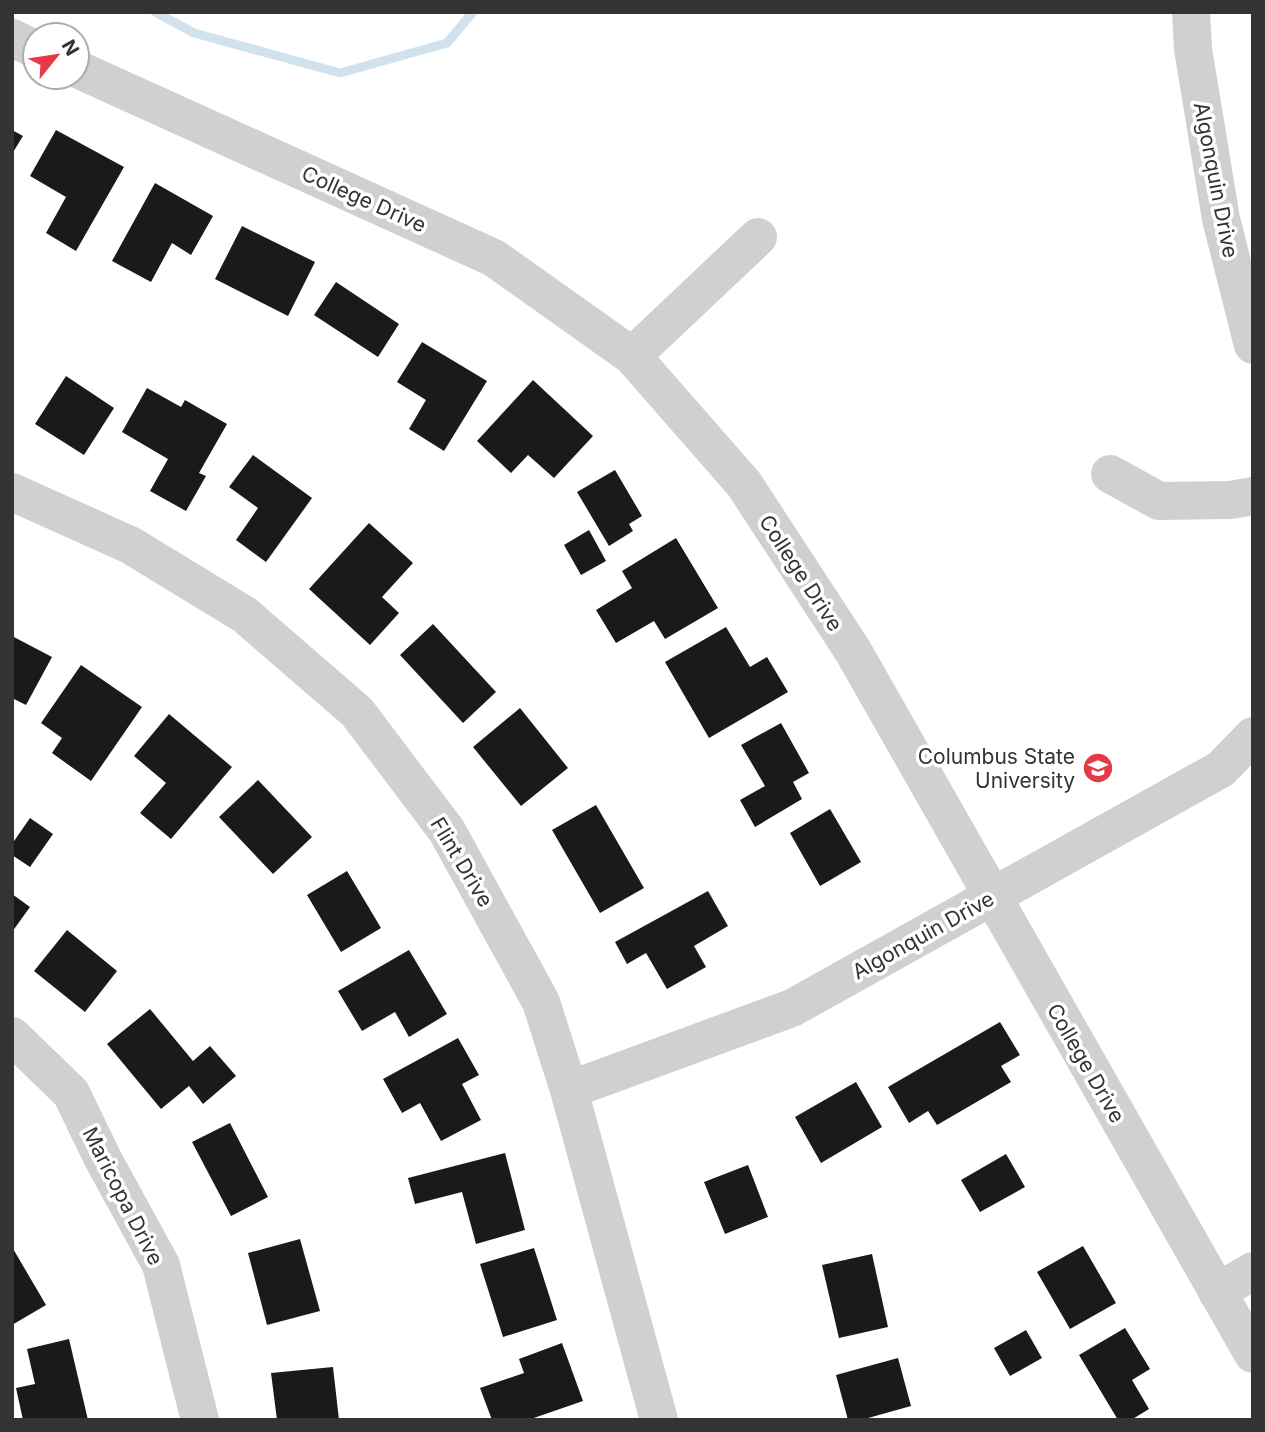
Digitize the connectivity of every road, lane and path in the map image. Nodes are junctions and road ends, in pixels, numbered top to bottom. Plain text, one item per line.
1 (1191, 12) edge
2 (91, 75) edge
3 (758, 237) dead end
4 (1253, 345) edge
5 (632, 356) junction
6 (1110, 474) dead end
7 (12, 492) edge
8 (1253, 496) edge
9 (1253, 736) edge
10 (991, 898) junction
11 (12, 1036) edge
12 (569, 1090) junction
13 (1253, 1271) edge
14 (1217, 1292) junction
15 (1253, 1354) edge
16 (200, 1420) edge
17 (659, 1420) edge

1 - 4 street, Algonquin Drive
2 - 5 street, College Drive
3 - 5 street
5 - 10 street, College Drive
6 - 8 street
7 - 12 street, Flint Drive
9 - 10 street, Algonquin Drive
10 - 12 street, Algonquin Drive
10 - 14 street, College Drive
11 - 16 street, Maricopa Drive
12 - 17 street, Flint Drive
13 - 14 street
14 - 15 street, College Drive

